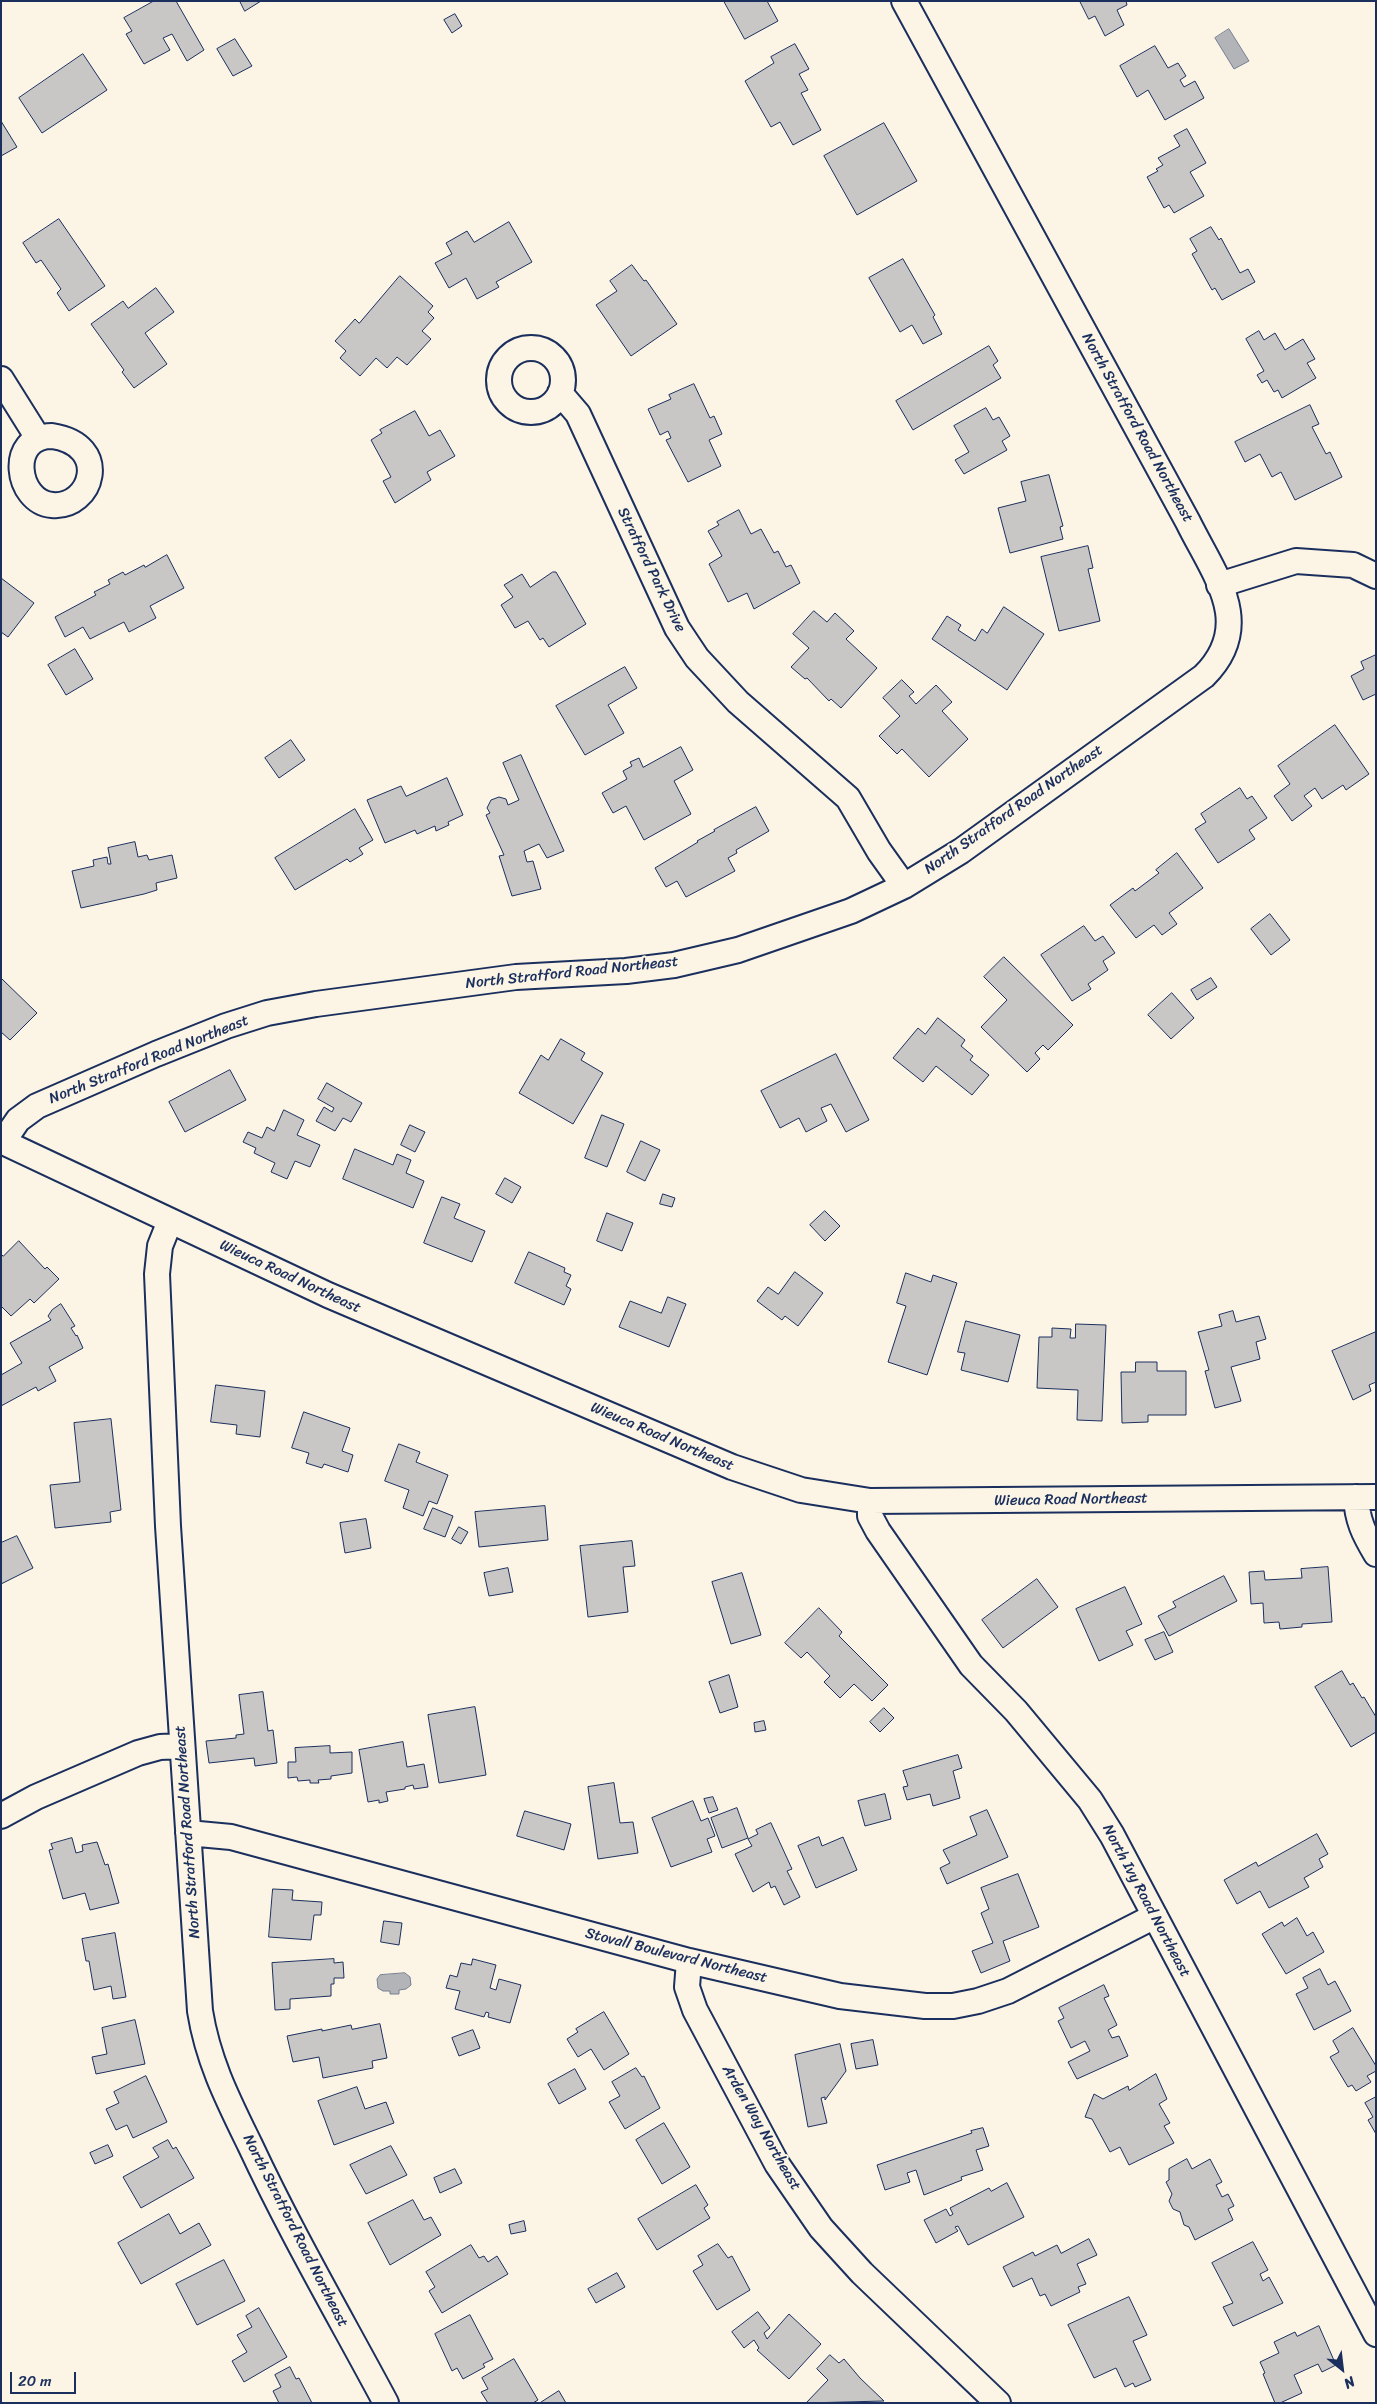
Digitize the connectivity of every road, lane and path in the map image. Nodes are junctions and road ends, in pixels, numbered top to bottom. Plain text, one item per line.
1 (904, 1) edge
2 (1, 379) edge
3 (560, 393) dead end
4 (38, 438) dead end
5 (1376, 576) edge
6 (1219, 585) junction
7 (904, 886) junction
8 (2, 1142) edge
9 (170, 1221) junction
10 (1366, 1497) edge
11 (870, 1501) junction
12 (1376, 1554) edge
13 (182, 1746) junction
14 (1, 1816) edge
15 (188, 1833) junction
16 (1155, 1916) junction
17 (688, 1961) junction
18 (1376, 2334) edge
19 (386, 2403) edge
20 (998, 2403) edge

1 - 6 street, North Stratford Road Northeast
2 - 4 street
3 - 7 street, Stratford Park Drive
5 - 6 street
6 - 7 street, North Stratford Road Northeast
7 - 8 street, North Stratford Road Northeast
8 - 9 street, Wieuca Road Northeast
9 - 11 street, Wieuca Road Northeast
9 - 13 street, North Stratford Road Northeast
10 - 11 street, Wieuca Road Northeast
10 - 12 street
11 - 16 street, North Ivy Road Northeast
13 - 14 street
13 - 15 street, North Stratford Road Northeast
15 - 17 street, Stovall Boulevard Northeast
15 - 19 street, North Stratford Road Northeast
16 - 17 street, Stovall Boulevard Northeast
16 - 18 street, North Ivy Road Northeast
17 - 20 street, Arden Way Northeast

